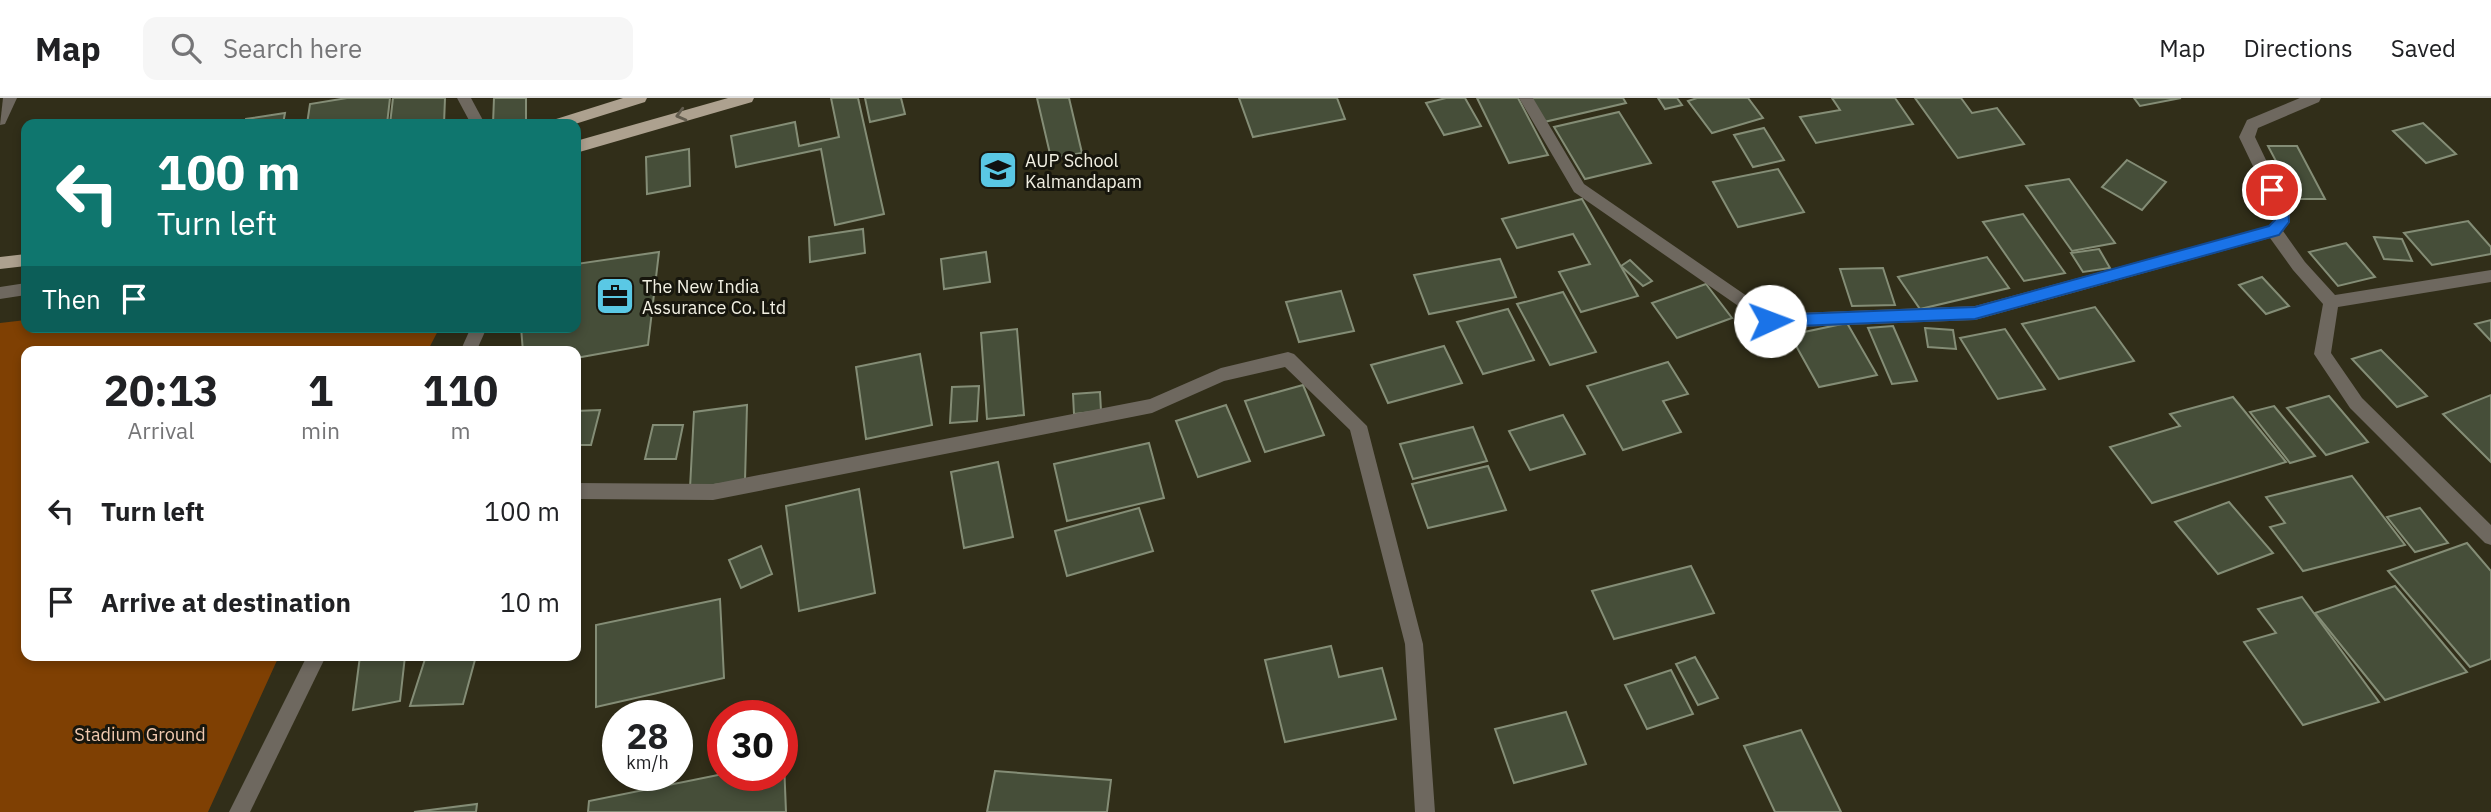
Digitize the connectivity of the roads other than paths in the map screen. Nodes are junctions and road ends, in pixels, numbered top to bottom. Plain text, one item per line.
1 (10, 98) edge
2 (464, 98) edge
3 (640, 98) edge
4 (747, 98) edge
5 (1526, 98) edge
6 (2314, 98) edge
7 (475, 119) edge
8 (575, 119) edge
9 (0, 120) edge
10 (581, 146) edge
11 (2274, 231) junction
12 (21, 261) edge
13 (0, 263) edge
14 (2491, 276) edge
15 (21, 290) edge
16 (0, 293) edge
17 (2331, 302) junction
18 (581, 491) edge
19 (2491, 537) edge
20 (314, 661) edge
21 (239, 812) edge
22 (1424, 812) edge

1 - 9 street
2 - 7 street
3 - 8 main road
4 -> 10 main road
5 - 11 street
6 - 11 street
11 - 17 street
12 - 13 main road
14 - 17 street
15 - 16 street
17 - 19 street
18 - 22 street
20 - 21 street

